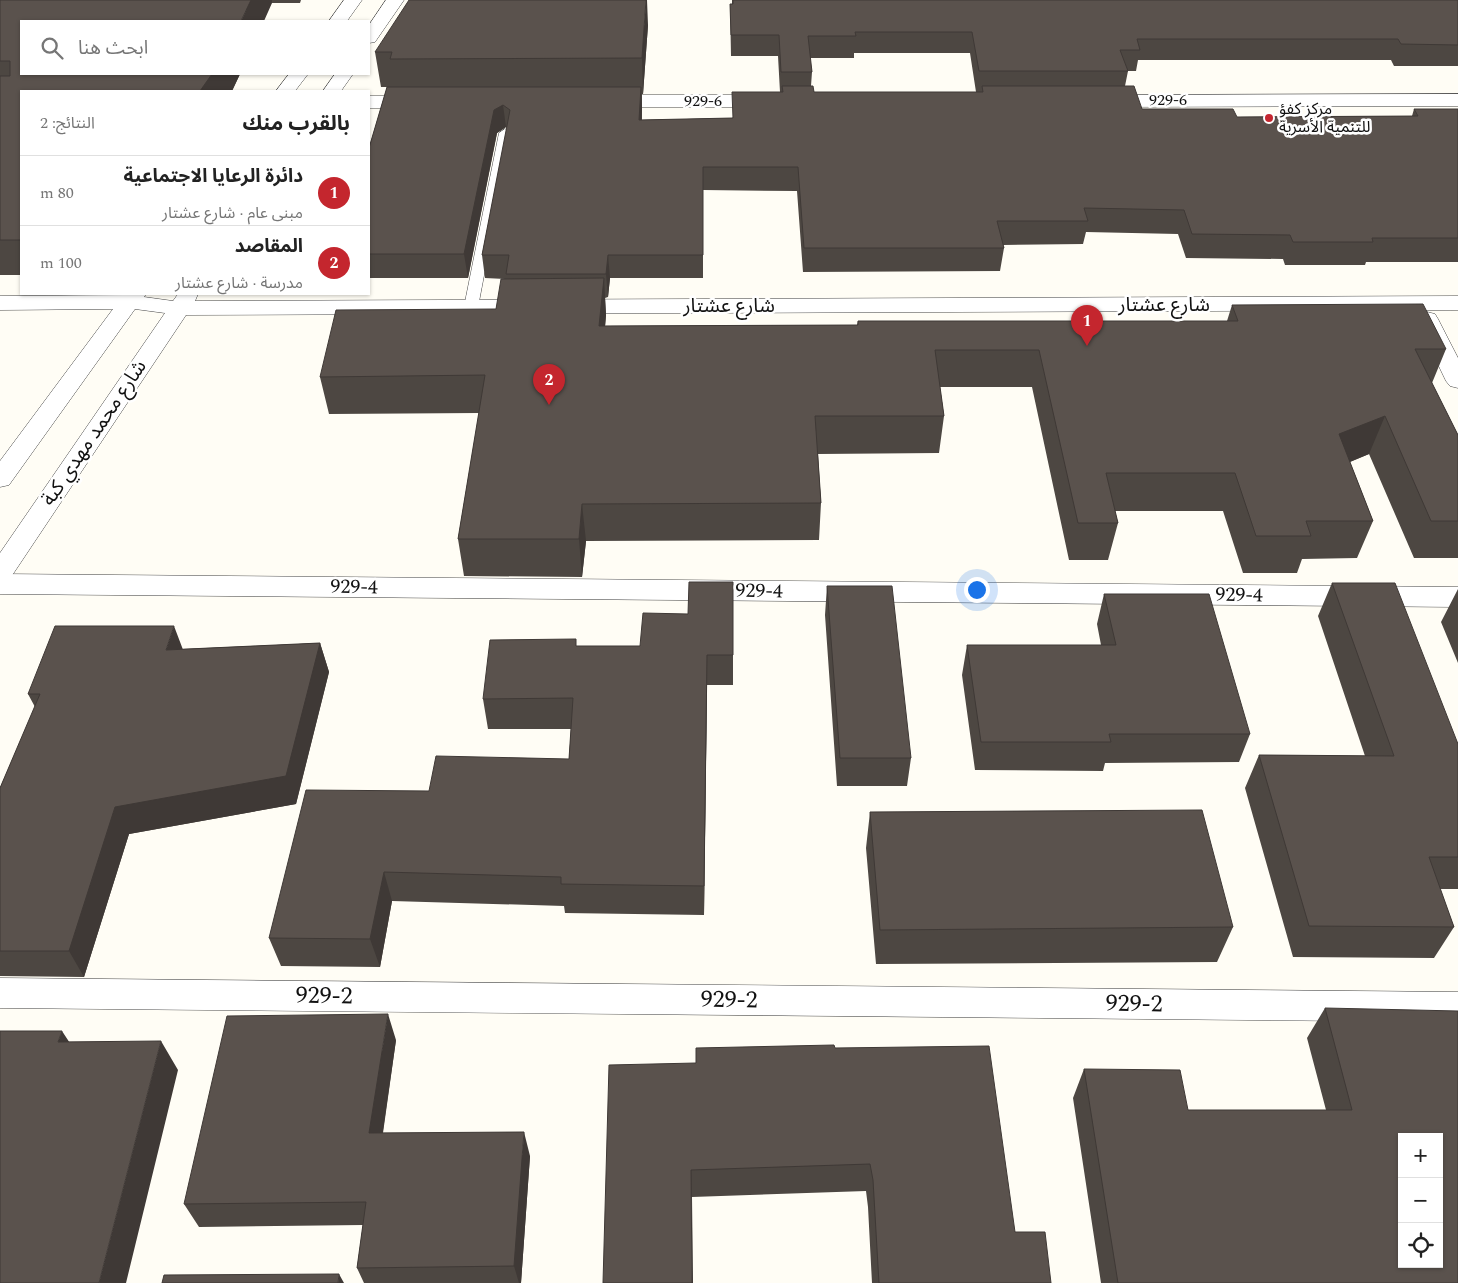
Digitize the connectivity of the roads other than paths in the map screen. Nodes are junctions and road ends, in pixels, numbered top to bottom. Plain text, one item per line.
1 (353, 0) edge
2 (395, 0) edge
3 (339, 20) edge
4 (370, 37) edge
5 (298, 75) edge
6 (343, 75) edge
7 (286, 90) edge
8 (333, 90) edge
9 (1088, 100) edge
10 (1458, 100) edge
11 (589, 101) edge
12 (788, 101) edge
13 (370, 102) edge
14 (439, 102) edge
15 (505, 133) edge
16 (132, 298) edge
17 (184, 301) edge
18 (0, 303) edge
19 (1419, 304) junction
20 (1458, 304) edge
21 (472, 307) junction
22 (1458, 381) edge
23 (0, 479) edge
24 (0, 573) edge
25 (0, 584) edge
26 (1458, 597) edge
27 (0, 993) edge
28 (1458, 1007) edge

1 - 3 street
2 - 4 street
5 - 7 street
6 - 8 street
9 - 10 street, 929-6
11 - 12 street, 929-6
13 - 14 street
15 - 21 lane
16 - 17 street, شارع عشتار
16 - 18 street, شارع عشتار
16 - 23 street
17 - 21 street, شارع عشتار
17 - 24 street, شارع محمد مهدي كبة
19 - 20 street, شارع عشتار
19 - 21 street, شارع عشتار
19 - 22 street
25 - 26 street, 929-4
27 - 28 street, 929-2

